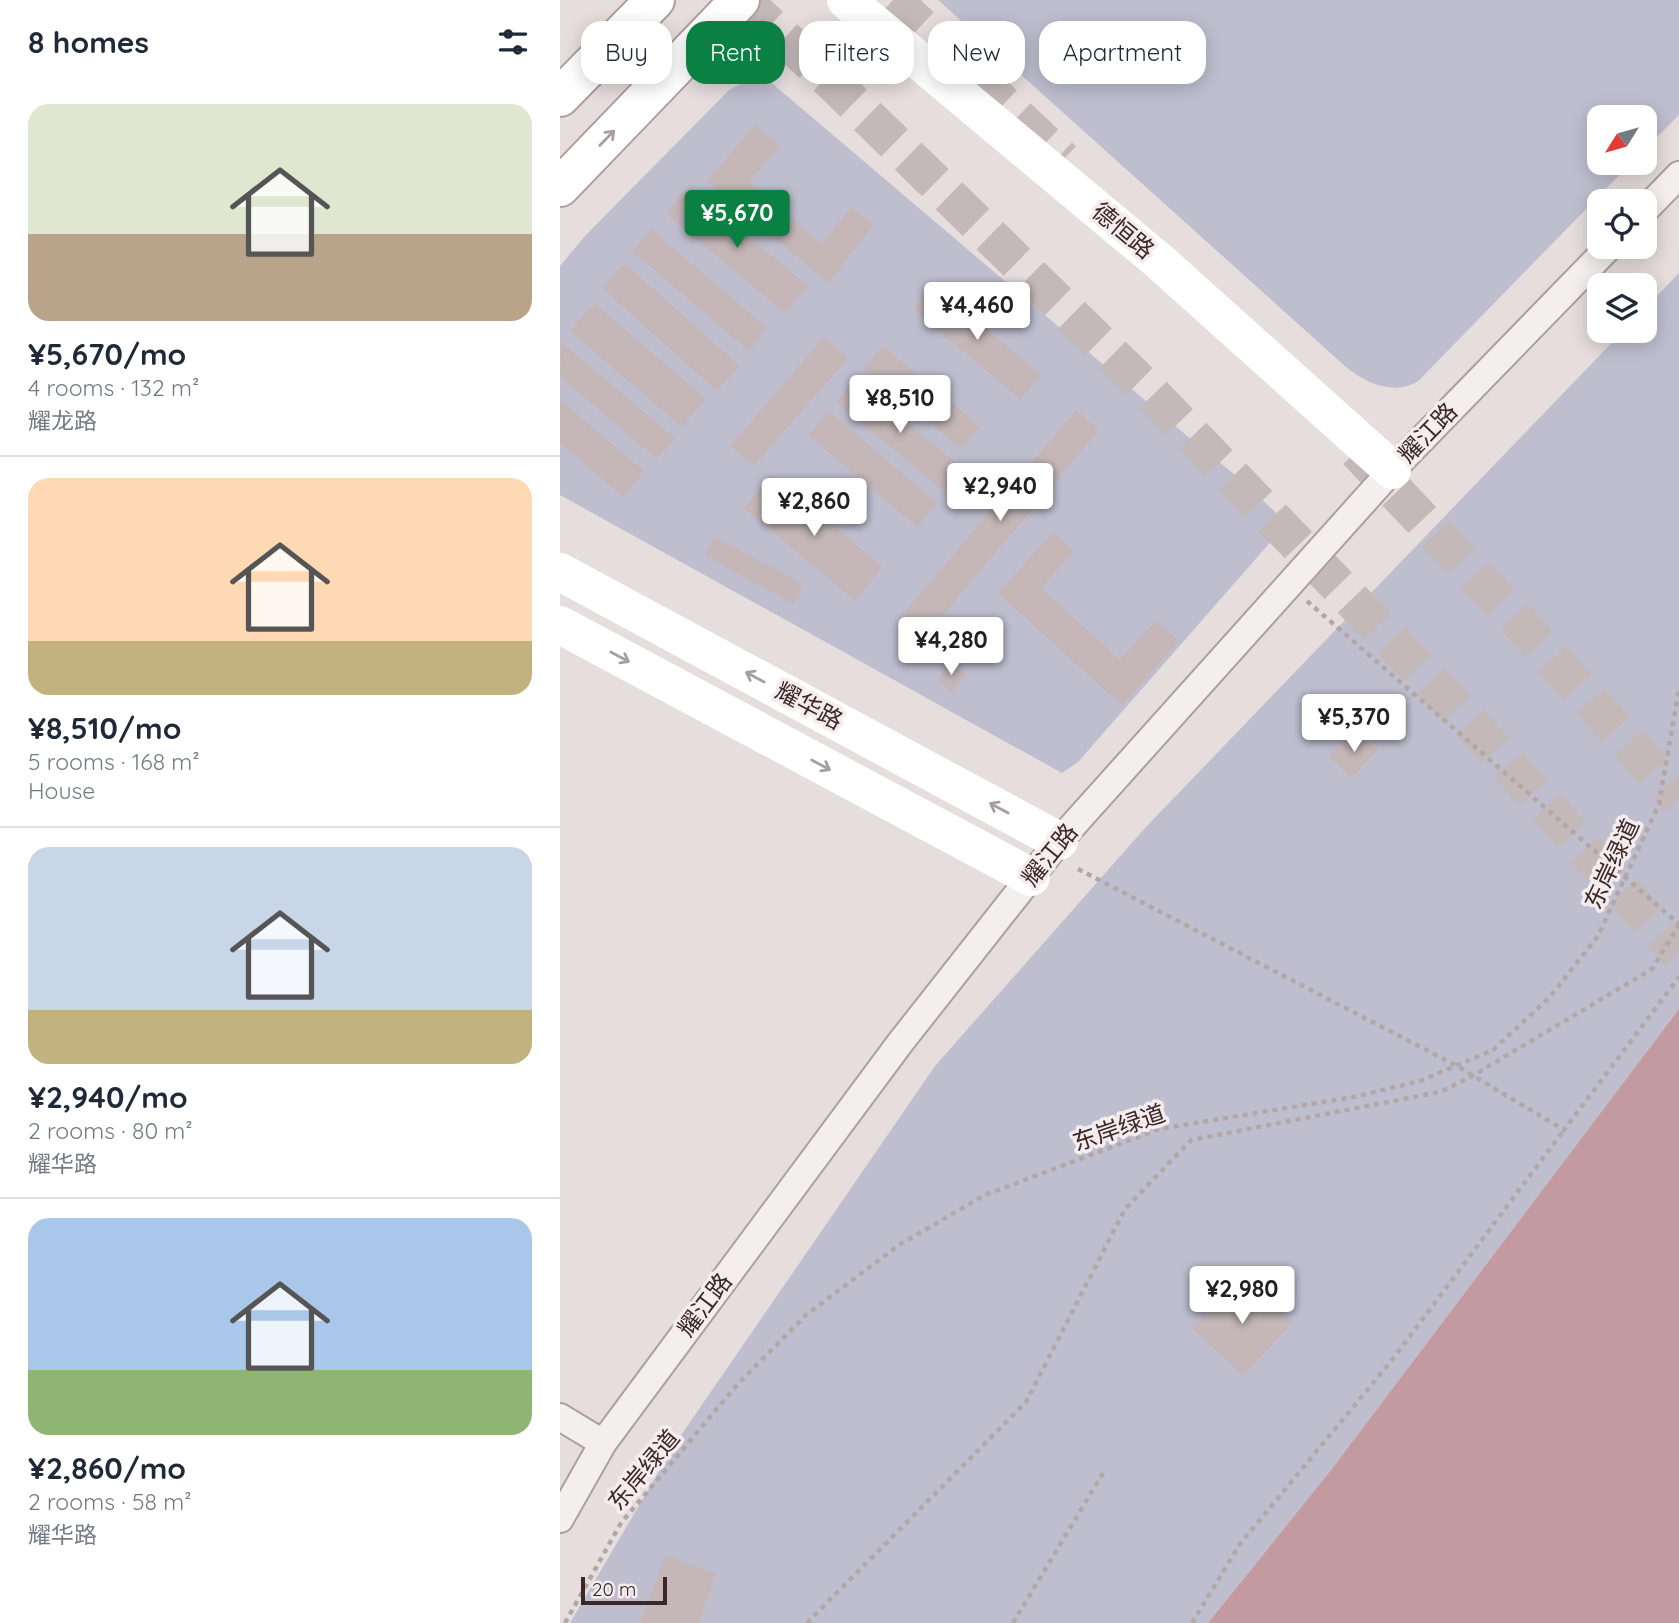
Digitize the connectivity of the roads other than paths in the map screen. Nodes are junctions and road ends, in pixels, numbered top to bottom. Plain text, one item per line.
1 (655, 0) edge
2 (740, 0) edge
3 (846, 0) edge
4 (560, 97) edge
5 (1679, 175) edge
6 (560, 187) edge
7 (1657, 198) edge
8 (1597, 259) edge
9 (1392, 470) junction
10 (560, 572) edge
11 (560, 625) edge
12 (1046, 857) junction
13 (560, 1417) edge
14 (603, 1443) junction
15 (560, 1519) edge

1 - 4 main road
6 -> 2 main road
3 - 9 main road, 德恒路
5 - 7 street
8 - 9 street, 耀江路
9 - 12 street, 耀江路
12 -> 10 main road, 耀华路
11 -> 12 main road, 耀华路
12 - 14 street, 耀江路
13 - 14 street
14 - 15 street, 耀江路

